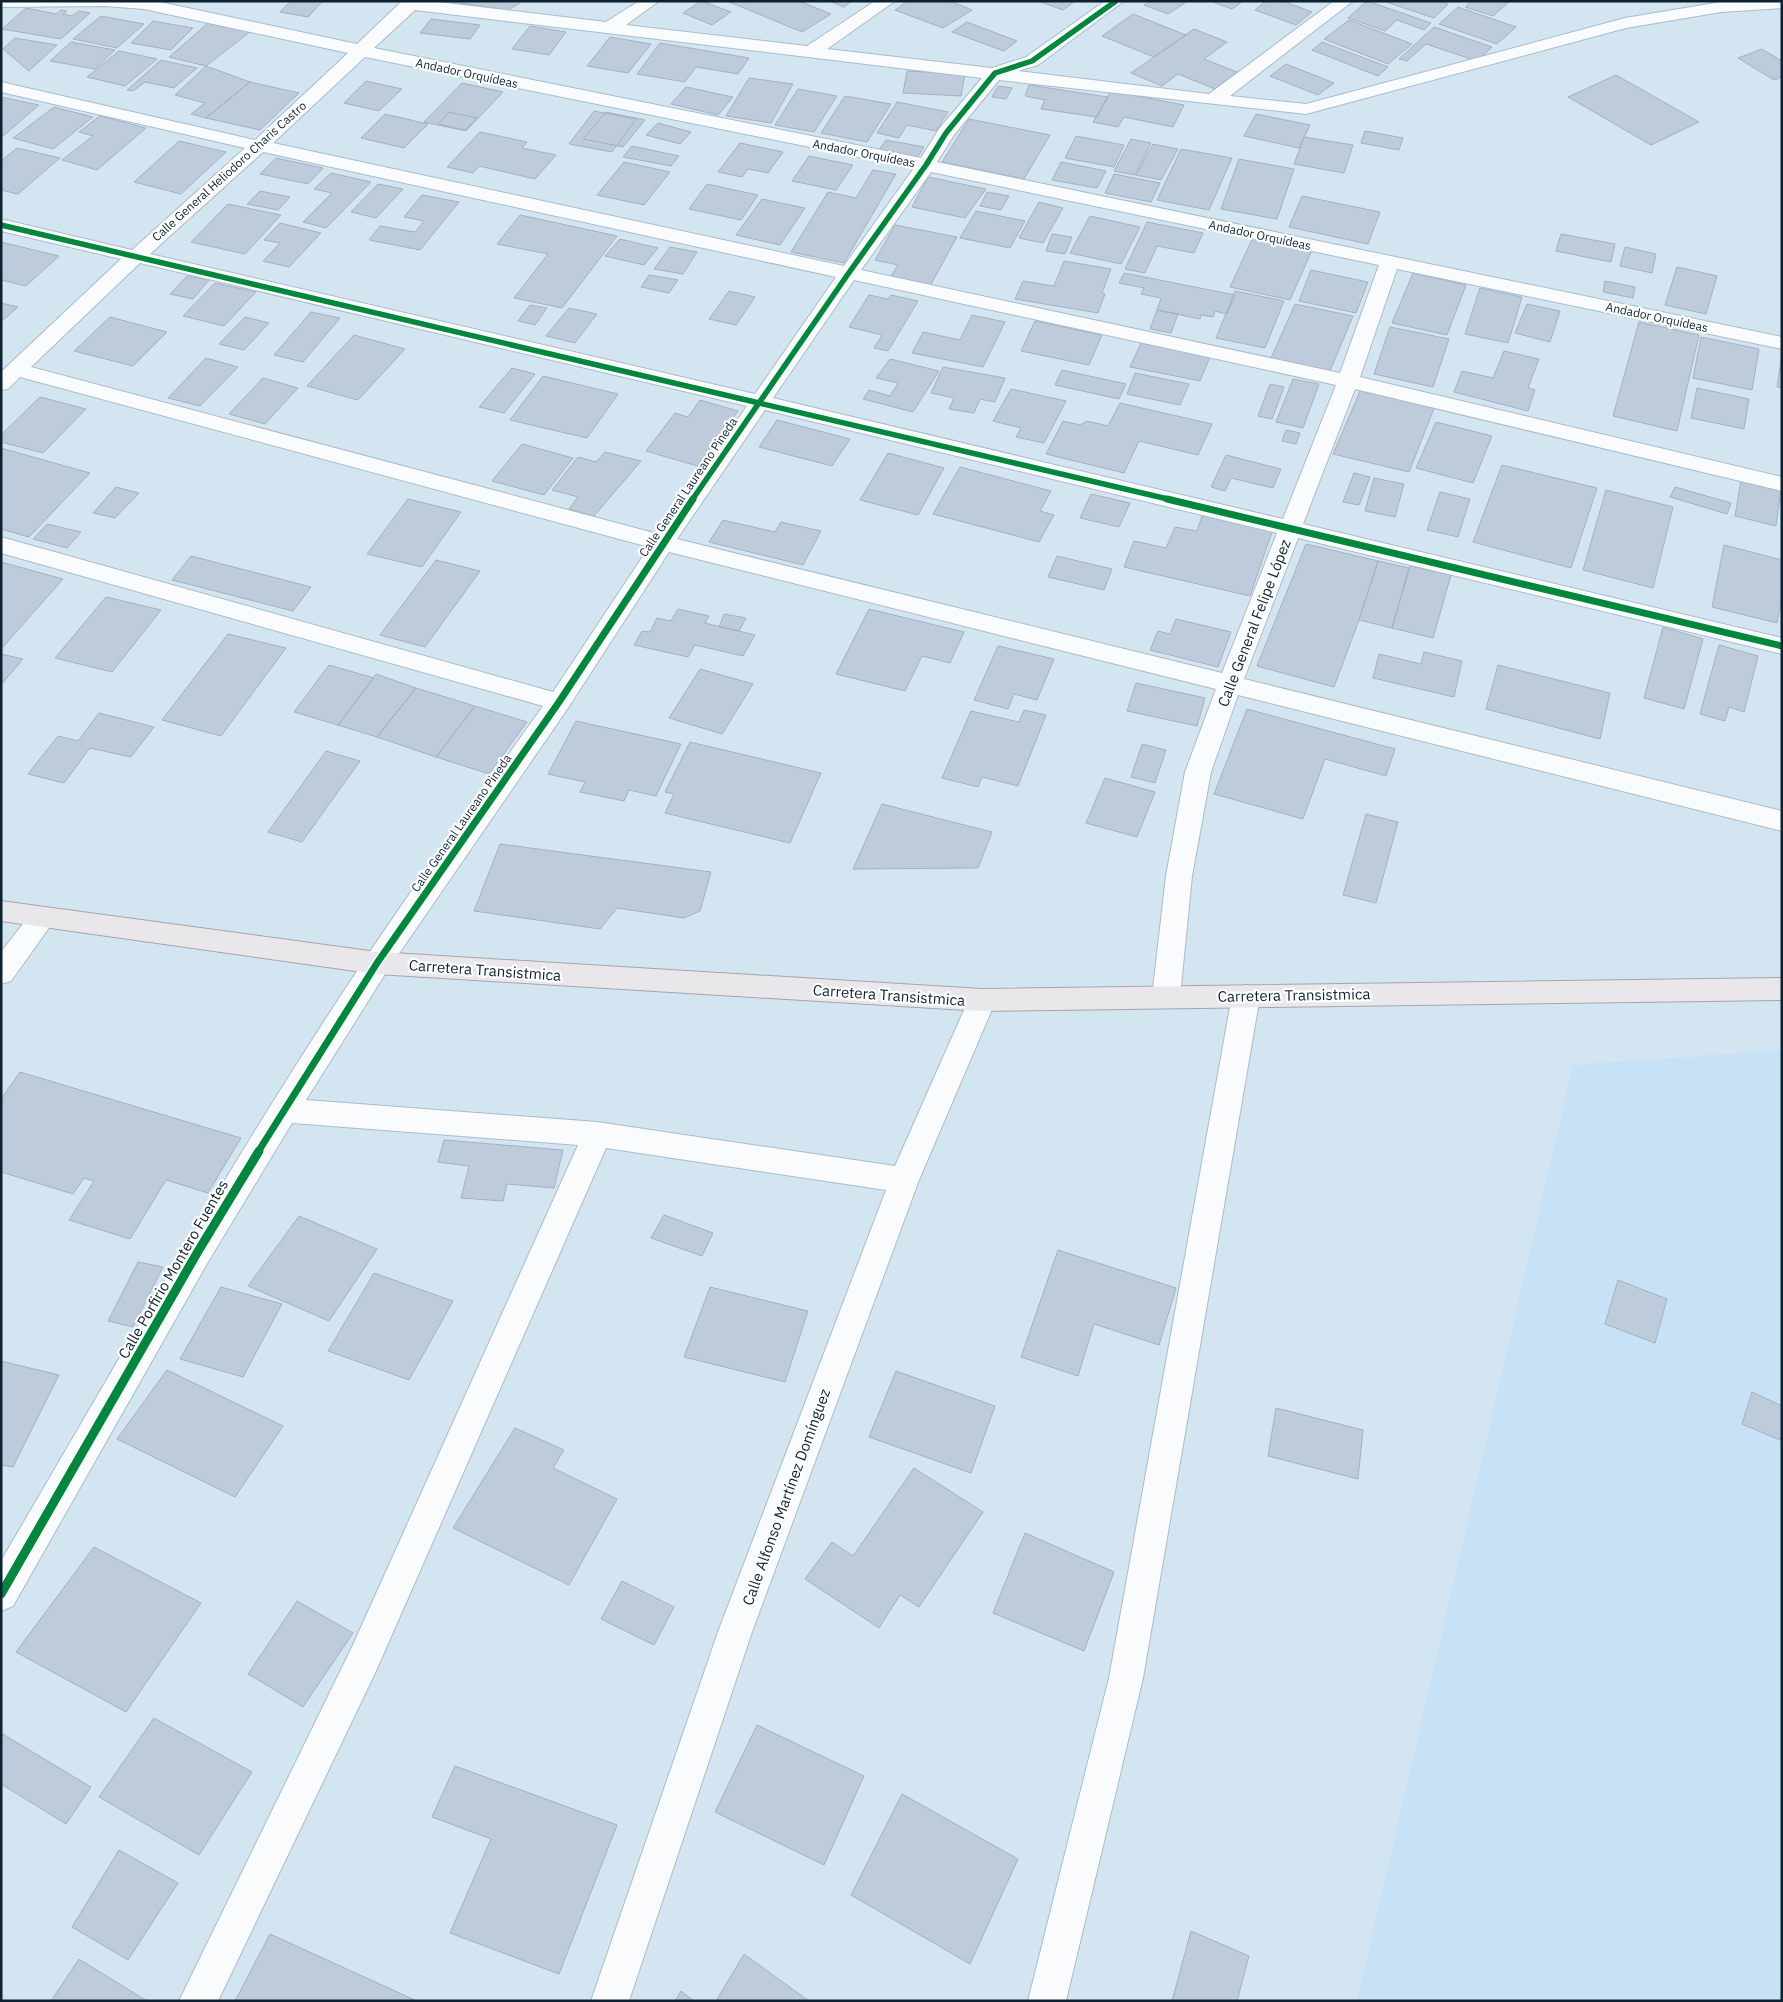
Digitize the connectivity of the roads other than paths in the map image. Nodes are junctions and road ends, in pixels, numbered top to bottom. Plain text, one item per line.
1 (105, 1) edge
2 (651, 1) edge
3 (887, 1) edge
4 (1116, 1) edge
5 (1345, 1) edge
6 (1, 2) edge
7 (412, 3) edge
8 (1782, 3) edge
9 (1714, 4) edge
10 (607, 29) junction
11 (361, 50) junction
12 (812, 51) junction
13 (995, 73) junction
14 (1, 87) edge
15 (1213, 100) junction
16 (259, 146) junction
17 (926, 165) junction
18 (1, 225) edge
19 (135, 257) junction
20 (1390, 262) junction
21 (848, 274) junction
22 (1782, 343) edge
23 (9, 377) edge
24 (1348, 381) junction
25 (760, 402) junction
26 (1782, 484) edge
27 (1291, 528) junction
28 (663, 543) junction
29 (1, 546) edge
30 (1782, 646) edge
31 (1230, 684) junction
32 (559, 702) junction
33 (1782, 821) edge
34 (1, 911) edge
35 (42, 918) junction
36 (377, 963) junction
37 (1, 973) edge
38 (1782, 990) edge
39 (1246, 996) junction
40 (1166, 997) junction
41 (982, 1000) junction
42 (284, 1110) junction
43 (597, 1134) junction
44 (904, 1180) junction
45 (1, 1594) edge
46 (198, 2001) edge
47 (610, 2001) edge
48 (1047, 2001) edge

1 - 6 street, Andador Orquídeas
1 - 11 street, Andador Orquídeas
2 - 10 street
3 - 12 street
4 - 13 street
5 - 15 street
7 - 10 street
7 - 11 street, Calle General Heliodoro Charis Castro
8 - 9 street
9 - 15 street
10 - 12 street
11 - 16 street, Calle General Heliodoro Charis Castro
11 - 17 street, Andador Orquídeas
12 - 13 street
13 - 15 street
13 - 17 street, Calle General Laureano Pineda
14 - 16 street
16 - 19 street, Calle General Heliodoro Charis Castro
16 - 21 street
17 - 20 street, Andador Orquídeas
17 - 21 street, Calle General Laureano Pineda
18 - 19 street
19 - 23 street, Calle General Heliodoro Charis Castro
19 - 25 street
20 - 22 street, Andador Orquídeas
20 - 24 street, Calle General Felipe López
21 - 24 street
21 - 25 street, Calle General Laureano Pineda
23 - 28 street
24 - 26 street
24 - 27 street, Calle General Felipe López
25 - 27 street
25 - 28 street, Calle General Laureano Pineda
27 - 30 street
27 - 31 street, Calle General Felipe López
28 - 31 street
28 - 32 street, Calle General Laureano Pineda
29 - 32 street
31 - 33 street
31 - 40 street, Calle General Felipe López
32 - 36 street, Calle General Laureano Pineda
34 - 35 main road, Carretera Transistmica
35 - 36 main road, Carretera Transistmica
35 - 37 street
36 - 41 main road, Carretera Transistmica
36 - 42 street, Calle Porfirio Montero Fuentes
38 - 39 main road, Carretera Transistmica
39 - 40 main road, Carretera Transistmica
39 - 48 street
40 - 41 main road, Carretera Transistmica
41 - 44 street, Calle Alfonso Martínez Domínguez
42 - 43 street
42 - 45 street, Calle Porfirio Montero Fuentes
43 - 44 street
43 - 46 street
44 - 47 street, Calle Alfonso Martínez Domínguez

